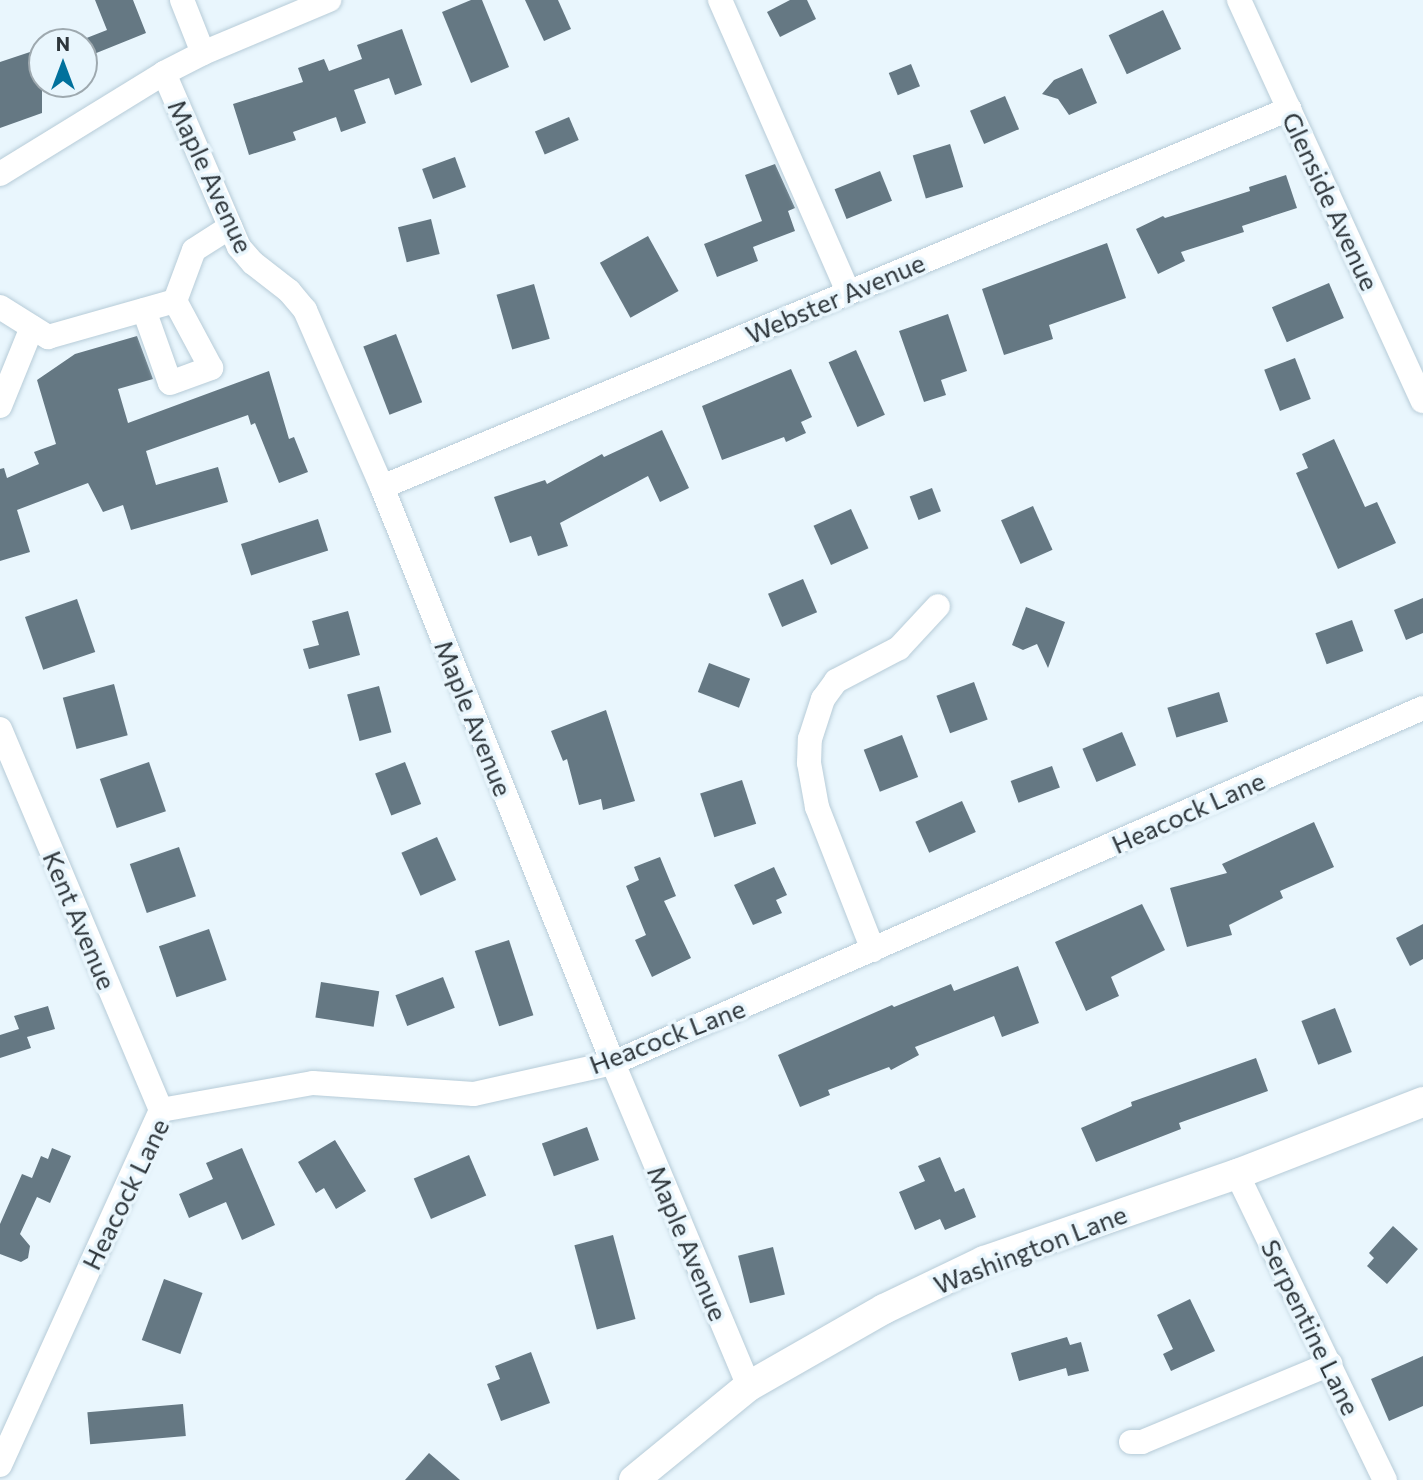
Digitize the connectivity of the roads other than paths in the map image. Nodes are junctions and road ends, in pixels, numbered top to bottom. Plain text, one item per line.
1 (182, 0) edge
2 (329, 0) edge
3 (720, 0) edge
4 (1239, 0) edge
5 (203, 53) junction
6 (164, 73) junction
7 (1289, 108) junction
8 (0, 174) edge
9 (230, 227) junction
10 (848, 292) junction
11 (175, 301) junction
12 (0, 307) edge
13 (144, 310) junction
14 (32, 327) junction
15 (1423, 401) edge
16 (0, 406) edge
17 (382, 487) junction
18 (938, 606) dead end
19 (1423, 708) edge
20 (0, 729) edge
21 (873, 950) junction
22 (613, 1063) junction
23 (1423, 1102) edge
24 (161, 1110) junction
25 (1237, 1174) junction
26 (1329, 1364) junction
27 (749, 1386) junction
28 (1131, 1442) dead end
29 (0, 1465) edge
30 (634, 1480) edge
31 (1385, 1480) edge

1 - 5 street
2 - 5 street
3 - 10 street
4 - 7 street, Glenside Avenue
5 - 6 street
6 - 8 street
6 - 9 street, Maple Avenue
7 - 10 street, Webster Avenue
7 - 15 street, Glenside Avenue
9 - 11 street
9 - 17 street, Maple Avenue
10 - 17 street, Webster Avenue
11 - 13 street
11 - 13 street
12 - 14 street
13 - 14 street
14 - 16 street
17 - 22 street, Maple Avenue
18 - 21 street
19 - 21 street, Heacock Lane
20 - 24 street, Kent Avenue
21 - 22 street, Heacock Lane
22 - 24 street, Heacock Lane
22 - 27 street, Maple Avenue
23 - 25 main road, Washington Lane
24 - 29 street, Heacock Lane
25 - 26 street, Serpentine Lane
25 - 27 main road, Washington Lane
26 - 28 street
26 - 31 street, Serpentine Lane
27 - 30 main road, Washington Lane

